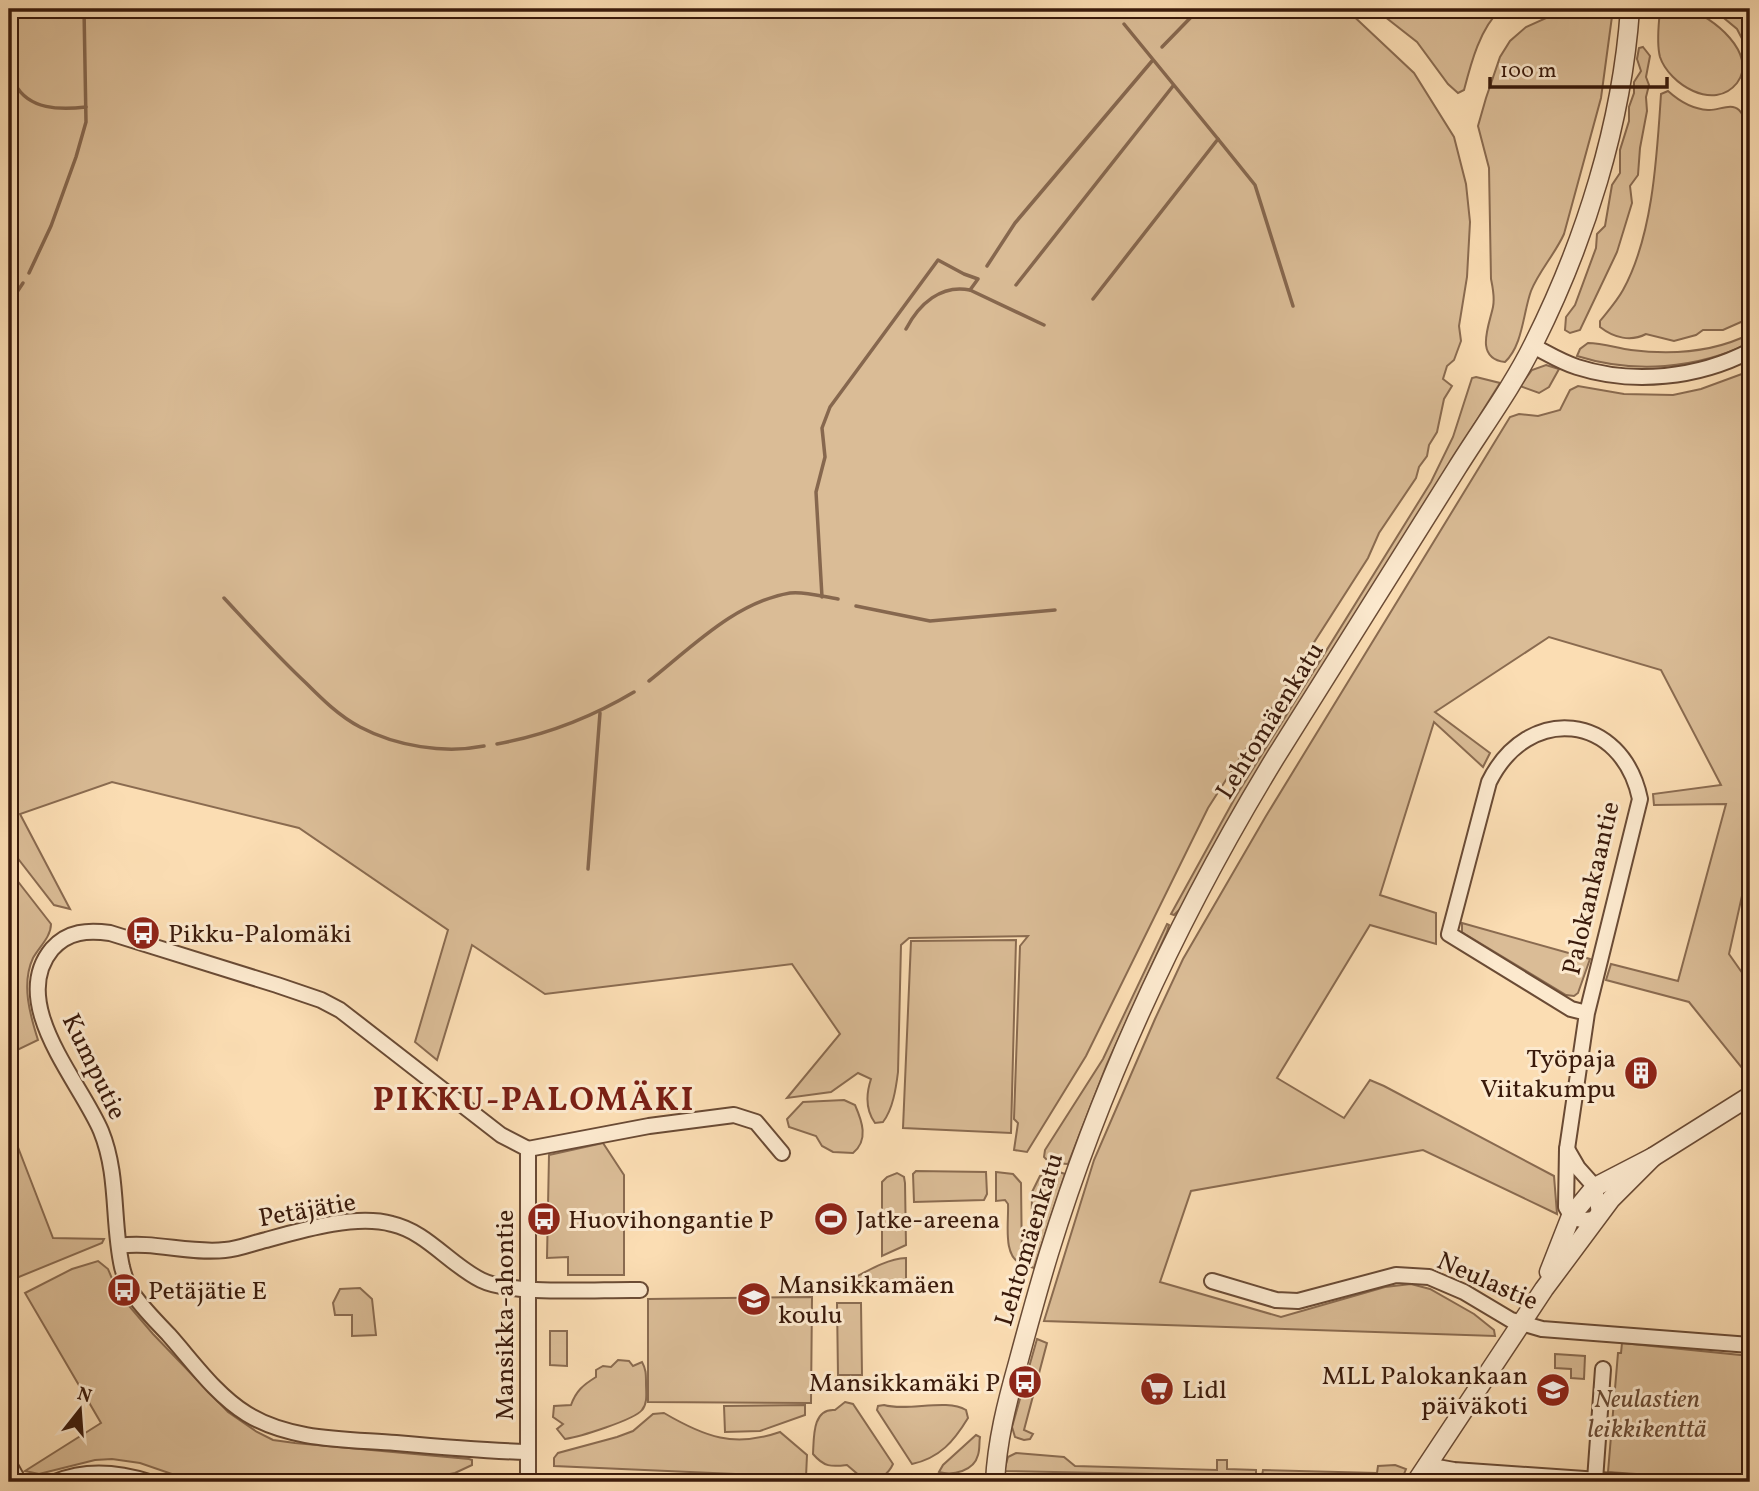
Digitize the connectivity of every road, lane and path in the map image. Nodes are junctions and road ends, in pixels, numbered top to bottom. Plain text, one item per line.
1 (1630, 10) edge
2 (1533, 346) junction
3 (1750, 351) edge
4 (1587, 1013) junction
5 (1750, 1096) edge
6 (528, 1149) junction
7 (1567, 1149) junction
8 (782, 1153) dead end
9 (1653, 1157) junction
10 (1595, 1187) junction
11 (1570, 1216) junction
12 (1597, 1217) junction
13 (119, 1246) junction
14 (1212, 1281) dead end
15 (529, 1289) junction
16 (1544, 1289) junction
17 (640, 1290) dead end
18 (1522, 1324) junction
19 (1750, 1345) edge
20 (1603, 1369) dead end
21 (528, 1452) junction
22 (9, 1464) edge
23 (1426, 1465) junction
24 (1595, 1480) junction
25 (19, 1482) edge
26 (55, 1482) edge
27 (149, 1482) edge
28 (528, 1482) edge
29 (995, 1482) edge
30 (1416, 1482) edge
31 (1628, 1482) edge

1 - 2 street, Lehtomäenkatu
2 - 3 street
2 - 29 street, Lehtomäenkatu
4 - 4 street, Palokankaantie
4 - 7 street, Palokankaantie
5 - 9 street
6 - 8 street
6 - 13 street, Kumputie
6 - 15 street, Mansikka-ahontie
7 - 10 street
7 - 11 street, Palokankaantie
9 - 10 street
9 - 12 street, Palokankaantie
10 - 11 street
10 - 12 street
11 - 12 street
11 - 16 street, Palokankaantie
12 - 16 street, Palokankaantie
13 - 15 street, Petäjätie
13 - 21 street, Kumputie
14 - 18 street, Neulastie
15 - 17 street, Petäjätie
15 - 21 street, Mansikka-ahontie
16 - 18 street, Palokankaantie
18 - 19 street, Neulastie
18 - 23 street, Palokankaantie
20 - 24 street
21 - 28 street, Mansikka-ahontie
22 - 25 street
23 - 24 street
23 - 30 street, Palokankaantie
24 - 31 street
26 - 27 street

